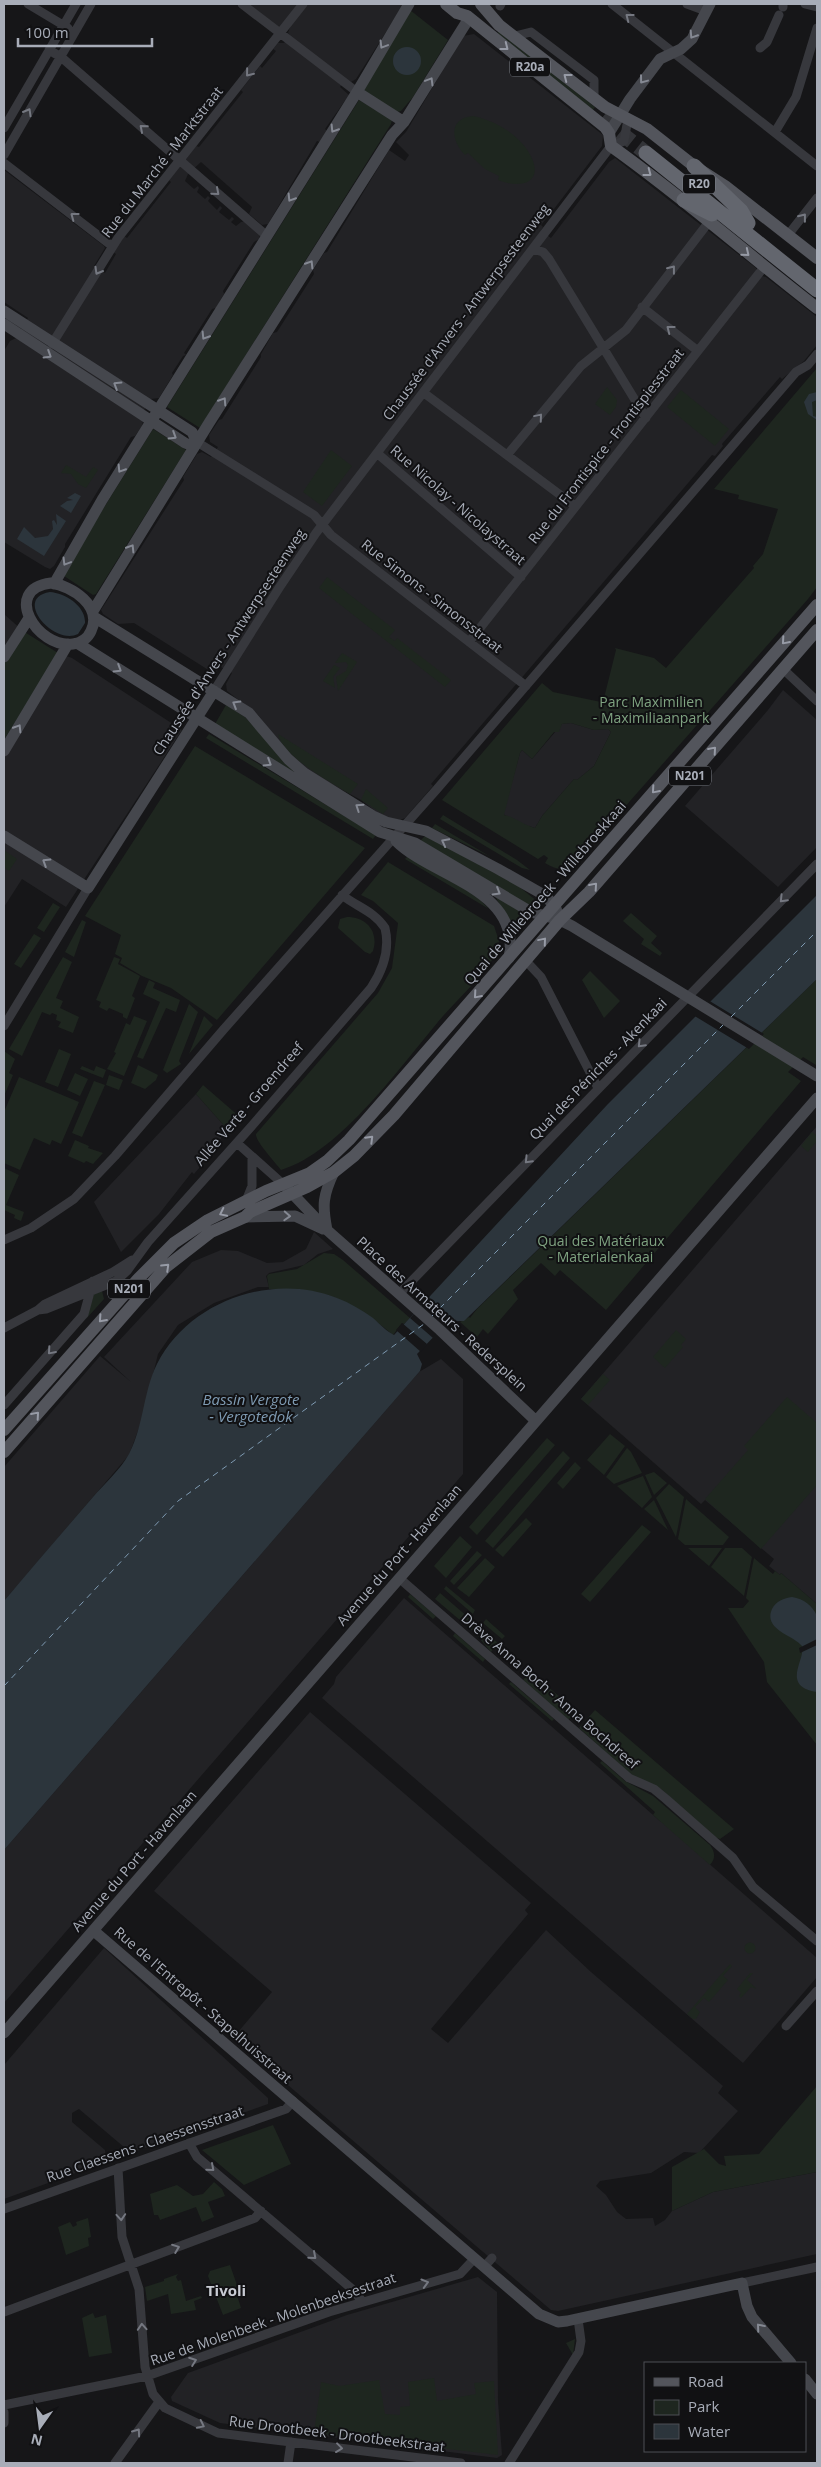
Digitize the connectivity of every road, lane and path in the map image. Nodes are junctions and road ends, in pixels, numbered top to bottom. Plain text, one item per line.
1 (28, 4) edge
2 (76, 4) edge
3 (91, 4) edge
4 (242, 4) edge
5 (303, 4) edge
6 (408, 4) edge
7 (446, 4) edge
8 (476, 4) edge
9 (482, 4) edge
10 (612, 4) edge
11 (687, 4) edge
12 (805, 4) edge
13 (708, 7) edge
14 (817, 7) edge
15 (782, 8) edge
16 (467, 16) junction
17 (64, 25) junction
18 (817, 28) edge
19 (74, 33) junction
20 (280, 35) junction
21 (760, 48) dead end
22 (49, 50) junction
23 (673, 52) junction
24 (60, 56) junction
25 (357, 92) junction
26 (624, 118) junction
27 (404, 122) junction
28 (4, 128) edge
29 (775, 132) junction
30 (609, 133) junction
31 (611, 146) junction
32 (648, 149) tunnel mouth
33 (4, 155) edge
34 (179, 160) junction
35 (4, 163) edge
36 (694, 166) junction
37 (817, 166) edge
38 (817, 198) edge
39 (684, 200) junction
40 (708, 223) junction
41 (742, 224) junction
42 (788, 235) junction
43 (267, 236) junction
44 (112, 246) junction
45 (533, 249) junction
46 (817, 258) edge
47 (764, 268) junction
48 (817, 281) edge
49 (642, 307) junction
50 (817, 308) edge
51 (7, 320) edge
52 (52, 344) junction
53 (604, 349) junction
54 (698, 351) junction
55 (817, 354) edge
56 (424, 393) junction
57 (158, 411) junction
58 (646, 418) junction
59 (151, 422) junction
60 (197, 442) junction
61 (378, 454) junction
62 (508, 454) junction
63 (575, 506) junction
64 (323, 526) junction
65 (521, 576) junction
66 (54, 584) junction
67 (817, 605) edge
68 (93, 614) junction
69 (29, 618) junction
70 (817, 630) edge
71 (469, 642) junction
72 (73, 644) junction
73 (4, 657) edge
74 (783, 669) junction
75 (526, 686) junction
76 (214, 691) junction
77 (817, 701) edge
78 (197, 719) junction
79 (4, 751) edge
80 (404, 826) junction
81 (4, 836) edge
82 (393, 838) junction
83 (817, 864) edge
84 (88, 888) junction
85 (342, 895) junction
86 (554, 906) junction
87 (544, 917) junction
88 (560, 920) junction
89 (509, 958) junction
90 (526, 961) junction
91 (4, 1026) edge
92 (817, 1076) edge
93 (598, 1088) junction
94 (817, 1098) edge
95 (237, 1143) junction
96 (252, 1158) junction
97 (334, 1172) junction
98 (283, 1184) junction
99 (294, 1193) junction
100 (246, 1201) junction
101 (245, 1217) junction
102 (327, 1230) junction
103 (4, 1240) edge
104 (134, 1258) junction
105 (93, 1281) junction
106 (91, 1291) junction
107 (399, 1294) junction
108 (38, 1310) junction
109 (4, 1328) edge
110 (4, 1405) edge
111 (536, 1421) junction
112 (4, 1430) edge
113 (4, 1452) edge
114 (399, 1578) junction
115 (94, 1931) junction
116 (817, 1941) edge
117 (817, 1991) edge
118 (786, 2026) dead end
119 (4, 2033) edge
120 (292, 2101) junction
121 (189, 2143) junction
122 (118, 2168) junction
123 (4, 2209) edge
124 (261, 2212) junction
125 (492, 2258) dead end
126 (474, 2259) junction
127 (131, 2265) junction
128 (817, 2267) edge
129 (484, 2268) junction
130 (742, 2283) junction
131 (362, 2302) junction
132 (4, 2312) edge
133 (578, 2319) junction
134 (791, 2362) edge
135 (147, 2376) junction
136 (806, 2380) edge
137 (817, 2394) edge
138 (159, 2402) junction
139 (4, 2405) edge
140 (4, 2412) edge
141 (4, 2423) edge
142 (290, 2442) junction
143 (115, 2463) edge
144 (288, 2463) edge
145 (460, 2463) edge
146 (508, 2463) edge

1 - 17 street
2 - 17 street
3 - 19 street
4 - 20 street
5 - 20 street, Rue du Marché - Marktstraat
6 -> 25 street
7 - 16 main road, R20a
8 - 16 main road
26 -> 9 main road, R20a
23 -> 10 street
11 - 13 street
12 - 14 street
13 -> 23 street
15 - 21 street
27 -> 16 street
16 -> 30 main road, R20a
17 - 19 street
17 - 22 street
18 - 29 street
19 - 24 street
20 - 25 street
20 -> 34 street, Rue du Marché - Marktstraat
22 - 24 street
22 - 28 street
23 -> 26 street
23 - 29 street
33 -> 24 street
34 -> 24 street
25 - 27 street
25 -> 43 street
26 - 30 street
26 - 31 street, Chaussée d'Anvers - Antwerpsesteenweg
26 - 36 main road, R20a
60 -> 27 street
29 - 37 street
30 - 31 main road
31 -> 39 main road
31 - 45 street, Chaussée d'Anvers - Antwerpsesteenweg
32 - 41 highway, R20
34 -> 43 street
34 - 44 street, Rue du Marché - Marktstraat
44 -> 35 street
36 - 41 highway
36 - 42 main road, R20a
42 -> 38 street
39 - 40 main road
39 - 41 highway
40 -> 47 main road
49 -> 40 street
41 - 48 highway, R20
42 - 46 main road, R20a
43 -> 57 street
44 -> 52 street, Rue du Marché - Marktstraat
45 - 53 street
45 - 56 street, Chaussée d'Anvers - Antwerpsesteenweg
47 - 50 main road
47 - 54 street, Rue du Frontispice - Frontispiesstraat
49 - 53 street
54 -> 49 street
51 - 52 street
51 -> 59 street
57 -> 52 street
53 - 58 street
62 -> 53 street
54 - 58 street, Rue du Frontispice - Frontispiesstraat
55 - 75 street
56 - 61 street, Chaussée d'Anvers - Antwerpsesteenweg
56 - 62 street
57 - 59 street
57 - 60 street
58 - 63 street, Rue du Frontispice - Frontispiesstraat
59 -> 60 street
59 -> 66 street
60 - 64 street, Rue Simons - Simonsstraat
68 -> 60 street
61 - 64 street, Chaussée d'Anvers - Antwerpsesteenweg
61 - 65 street, Rue Nicolay - Nicolaystraat
62 - 63 street
63 - 65 street, Rue du Frontispice - Frontispiesstraat
64 - 71 street, Rue Simons - Simonsstraat
64 - 76 street, Chaussée d'Anvers - Antwerpsesteenweg
65 - 71 street, Rue du Frontispice - Frontispiesstraat
66 - 68 street
66 - 69 street
67 -> 86 main road, Quai de Willebroeck - Willebroekkaai / N201
68 - 72 street
68 - 76 street
69 - 72 street
69 - 73 street
70 - 74 main road, N201
71 - 75 street, Rue Simons - Simonsstraat
72 -> 78 street
79 -> 72 street
74 - 77 street
88 -> 74 main road, N201
75 - 80 street
76 - 78 street, Chaussée d'Anvers - Antwerpsesteenweg
80 -> 76 street
78 -> 82 street
78 - 84 street, Chaussée d'Anvers - Antwerpsesteenweg
80 - 82 street
86 -> 80 street
84 -> 81 street
82 - 85 street
82 -> 87 street
82 - 89 street
83 -> 93 street, Quai des Péniches - Akenkaai
84 - 91 street, Chaussée d'Anvers - Antwerpsesteenweg
85 - 95 street, Allée Verte - Groendreef
85 - 103 street
86 - 87 main road, Quai de Willebroeck - Willebroekkaai / N201
86 - 88 street
87 - 88 street
87 - 89 main road, Quai de Willebroeck - Willebroekkaai / N201
90 -> 88 main road, N201
88 - 92 street
89 -> 98 main road, Quai de Willebroeck - Willebroekkaai / N201
90 - 93 street
97 -> 90 main road, N201
93 -> 107 street, Quai des Péniches - Akenkaai
94 - 111 street, Avenue du Port - Havenlaan
95 - 96 street, Place des Armateurs - Redersplein
95 - 104 street, Allée Verte - Groendreef
96 - 98 street, Place des Armateurs - Redersplein
96 - 100 street
97 - 99 main road, N201
97 - 102 street
98 - 99 street, Place des Armateurs - Redersplein
98 - 100 main road, N201
99 - 101 main road, N201
99 - 102 street, Place des Armateurs - Redersplein
100 -> 112 main road, N201
101 -> 102 street, Place des Armateurs - Redersplein
113 -> 101 main road, N201
102 - 107 street, Place des Armateurs - Redersplein
104 - 105 street, Allée Verte - Groendreef
104 - 106 street, Allée Verte - Groendreef
105 - 106 street
105 - 108 street, Allée Verte - Groendreef
106 - 108 street, Allée Verte - Groendreef
106 -> 110 street
107 - 111 street, Place des Armateurs - Redersplein
108 - 109 street
111 - 114 street, Avenue du Port - Havenlaan
114 - 115 street, Avenue du Port - Havenlaan
114 - 116 street, Drève Anna Boch - Anna Bochdreef
115 - 119 street, Avenue du Port - Havenlaan
115 - 120 street, Rue de l'Entrepôt - Stapelhuisstraat
117 - 118 street
120 - 121 street, Rue Claessens - Claessensstraat
120 - 126 street, Rue de l'Entrepôt - Stapelhuisstraat
121 - 122 street, Rue Claessens - Claessensstraat
121 -> 124 street
122 - 123 street, Rue Claessens - Claessensstraat
122 -> 127 street
127 -> 124 street
124 -> 131 street
125 - 129 street
126 - 129 street, Rue de l'Entrepôt - Stapelhuisstraat
131 -> 126 street, Rue de Molenbeek - Molenbeeksestraat
127 - 132 street
135 -> 127 street
128 - 130 street
129 - 133 street, Rue de l'Entrepôt - Stapelhuisstraat
130 - 133 street, Rue de l'Entrepôt - Stapelhuisstraat
134 -> 130 street
135 -> 131 street, Rue de Molenbeek - Molenbeeksestraat
133 - 146 street
135 - 138 street, Rue de Molenbeek - Molenbeeksestraat
135 - 139 street
136 - 137 street
138 -> 142 street, Rue Drootbeek - Drootbeekstraat
143 -> 138 street
140 - 141 street
142 - 144 street
142 -> 145 street, Rue Drootbeek - Drootbeekstraat

